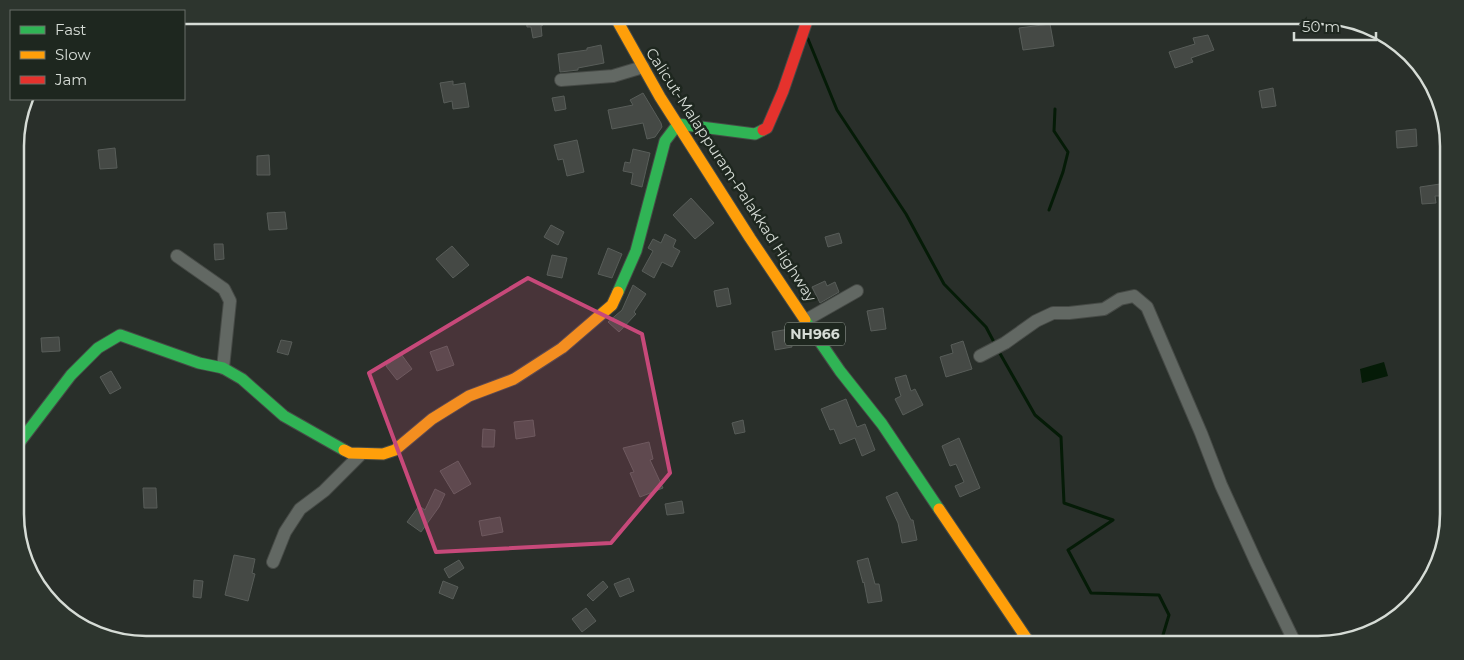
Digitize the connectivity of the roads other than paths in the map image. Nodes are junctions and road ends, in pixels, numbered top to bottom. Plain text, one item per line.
1 (619, 24) edge
2 (807, 24) edge
3 (643, 67) junction
4 (561, 80) dead end
5 (678, 124) junction
6 (178, 256) dead end
7 (857, 291) dead end
8 (806, 320) junction
9 (985, 354) dead end
10 (223, 368) junction
11 (24, 437) edge
12 (360, 454) junction
13 (273, 562) dead end
14 (1025, 636) edge
15 (1292, 636) edge

1 - 3 main road, Calicut-Malappuram-Palakkad Highway / NH966
2 - 5 main road
3 - 4 street
3 - 5 main road, Calicut-Malappuram-Palakkad Highway / NH966
5 - 8 main road, Calicut-Malappuram-Palakkad Highway / NH966
5 - 12 main road
6 - 10 street
7 - 8 street
8 - 14 main road, Calicut-Malappuram-Palakkad Highway / NH966
9 - 15 street
10 - 11 main road
10 - 12 main road
12 - 13 street

